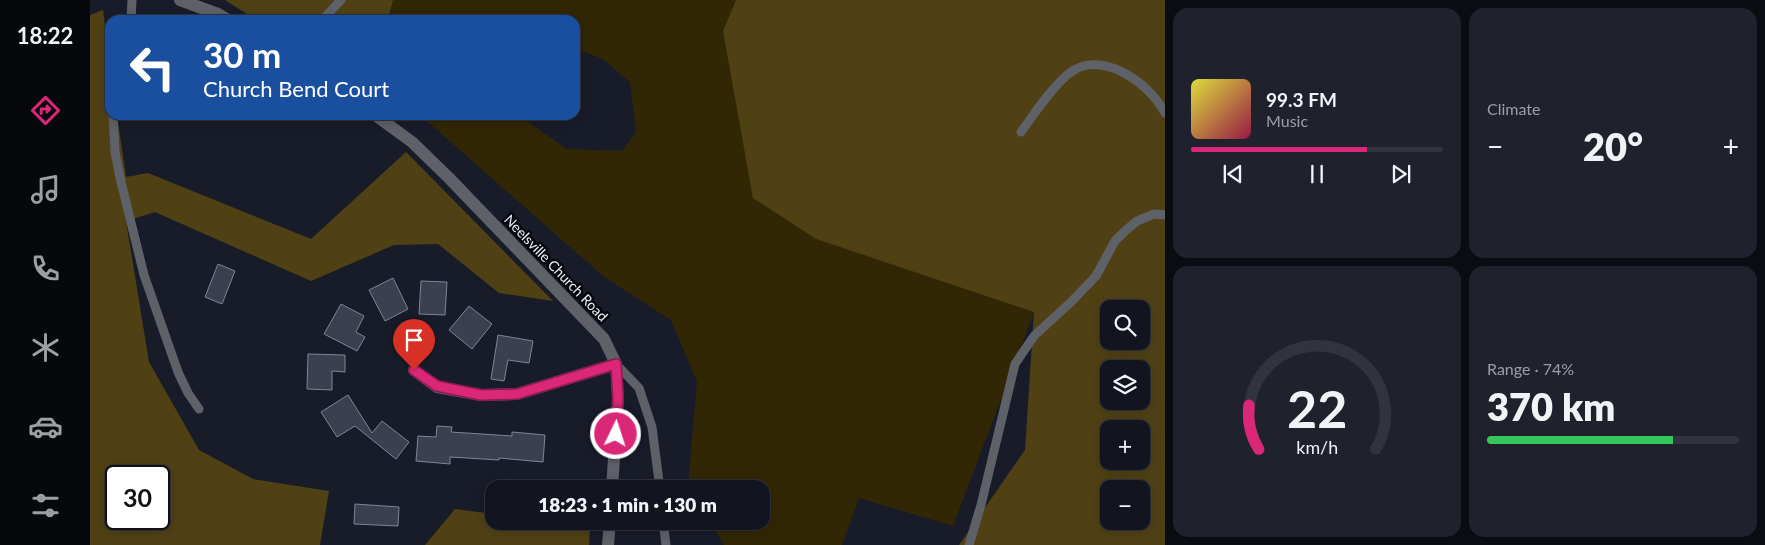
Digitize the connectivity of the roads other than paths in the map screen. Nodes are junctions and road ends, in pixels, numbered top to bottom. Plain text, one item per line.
1 (132, 0) edge
2 (180, 0) edge
3 (341, 0) edge
4 (131, 15) edge
5 (220, 15) edge
6 (327, 15) edge
7 (1165, 113) edge
8 (113, 120) edge
9 (382, 120) edge
10 (1021, 132) dead end
11 (1165, 215) edge
12 (616, 364) junction
13 (414, 370) dead end
14 (199, 409) dead end
15 (613, 480) edge
16 (659, 480) edge
17 (609, 530) edge
18 (664, 530) edge
19 (608, 545) edge
20 (666, 545) edge
21 (969, 545) edge

1 - 4 lane
2 - 5 street
3 - 6 lane
7 - 10 lane
8 - 14 lane
9 - 12 street, Neelsville Church Road
11 - 21 lane
12 - 13 street
12 - 15 street, Neelsville Church Road
12 - 16 lane
17 - 19 street
18 - 20 lane

